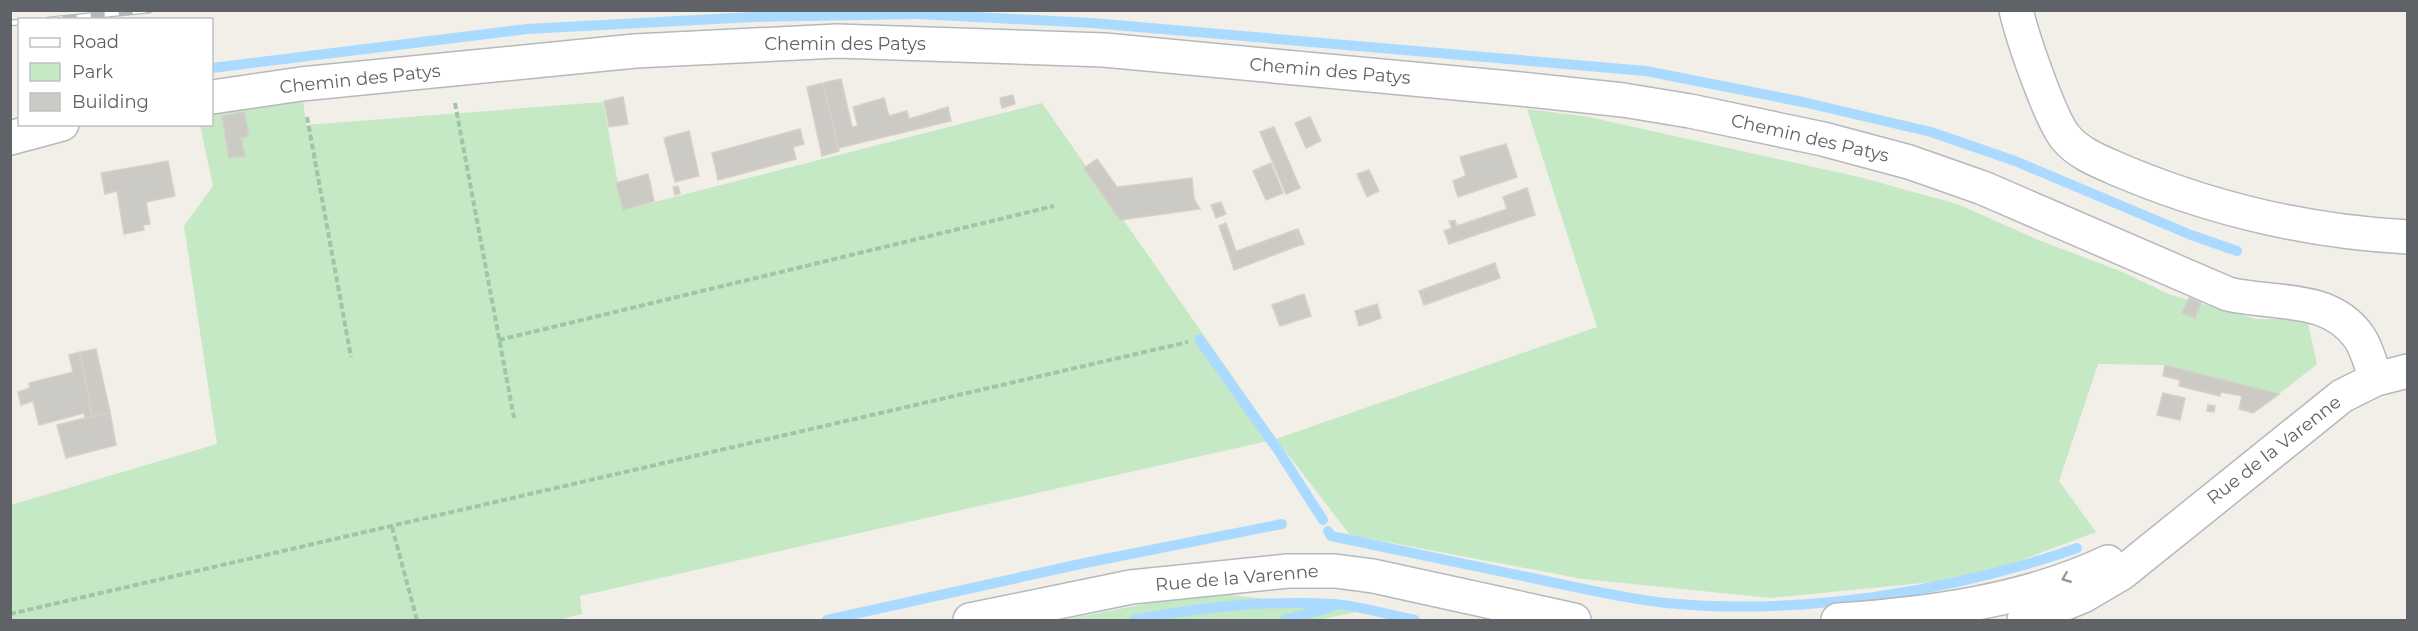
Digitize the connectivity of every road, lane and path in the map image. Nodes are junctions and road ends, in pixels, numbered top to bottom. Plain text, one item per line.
1 (2016, 10) edge
2 (449, 69) junction
3 (301, 84) junction
4 (213, 97) edge
5 (55, 126) edge
6 (10, 138) edge
7 (1054, 206) dead end
8 (2408, 237) edge
9 (500, 340) junction
10 (1188, 342) dead end
11 (351, 357) dead end
12 (2408, 371) edge
13 (2376, 379) junction
14 (514, 418) dead end
15 (392, 527) junction
16 (2176, 527) junction
17 (10, 614) edge
18 (1937, 615) edge
19 (417, 621) edge
20 (970, 621) edge
21 (1574, 621) edge
22 (1838, 621) edge
23 (2024, 621) edge

1 - 8 street
2 - 3 street, Chemin des Patys
2 - 9 path
2 - 13 street, Chemin des Patys
3 - 4 street, Chemin des Patys
3 - 11 path
5 - 6 street
7 - 9 path
9 - 14 path
10 - 15 path
12 - 13 street, Rue de la Varenne
13 - 16 street, Rue de la Varenne
15 - 17 path
15 - 19 path
16 -> 18 street, Rue de la Varenne
16 - 23 street, Rue de la Varenne
18 - 22 street, Rue de la Varenne
20 - 21 street, Rue de la Varenne

